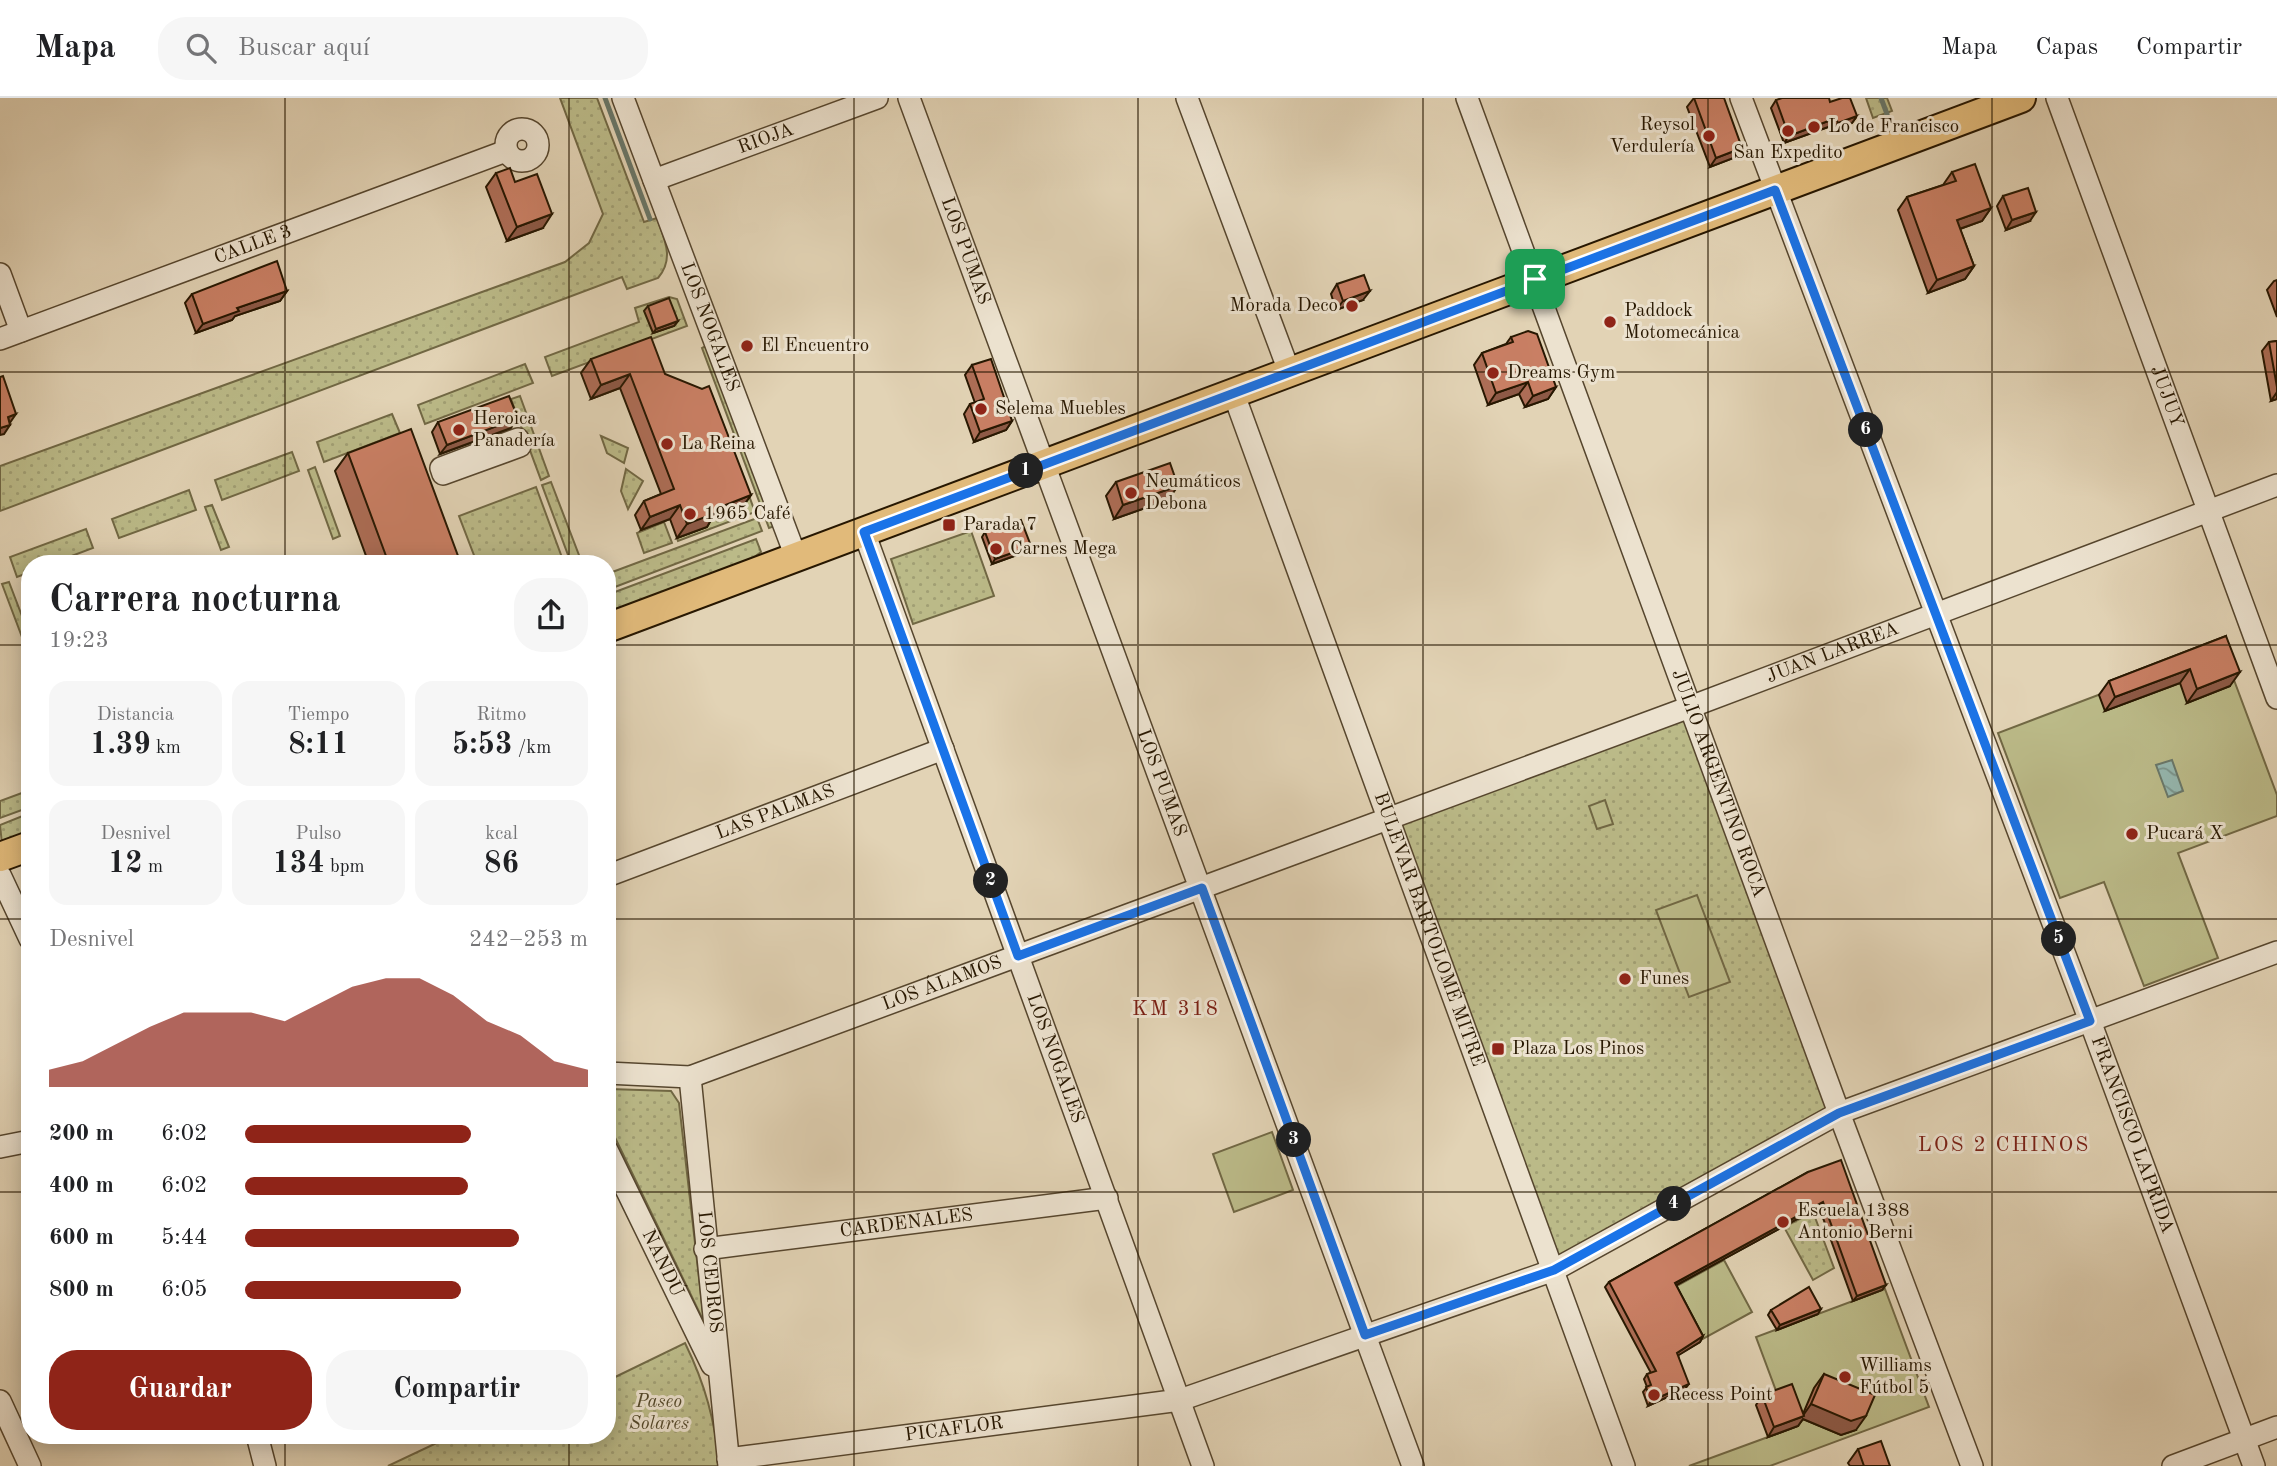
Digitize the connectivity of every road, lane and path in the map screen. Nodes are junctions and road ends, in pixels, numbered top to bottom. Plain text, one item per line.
1 (623, 98) edge
2 (877, 98) edge
3 (909, 98) edge
4 (1187, 98) edge
5 (1467, 98) edge
6 (1741, 98) edge
7 (2021, 98) edge
8 (2057, 98) edge
9 (506, 151) dead end
10 (654, 180) junction
11 (1775, 190) junction
12 (0, 274) edge
13 (1535, 279) junction
14 (21, 331) junction
15 (0, 339) edge
16 (1289, 372) junction
17 (1233, 392) junction
18 (521, 442) dead end
19 (1046, 463) junction
20 (440, 472) dead end
21 (2277, 485) edge
22 (2208, 511) junction
23 (864, 532) junction
24 (796, 557) junction
25 (1936, 614) junction
26 (616, 625) edge
27 (2277, 698) edge
28 (1690, 707) junction
29 (943, 749) junction
30 (1388, 819) junction
31 (21, 849) edge
32 (0, 857) edge
33 (616, 873) edge
34 (0, 875) edge
35 (1202, 888) junction
36 (21, 920) edge
37 (2277, 952) edge
38 (1018, 956) junction
39 (2090, 1021) junction
40 (616, 1073) edge
41 (690, 1077) junction
42 (1839, 1113) junction
43 (21, 1143) edge
44 (0, 1147) edge
45 (616, 1168) edge
46 (1107, 1198) junction
47 (705, 1249) junction
48 (1554, 1270) junction
49 (1365, 1335) junction
50 (718, 1377) junction
51 (1180, 1400) junction
52 (0, 1401) edge
53 (2277, 1427) edge
54 (2245, 1439) junction
55 (259, 1444) edge
56 (728, 1463) edge
57 (30, 1466) edge
58 (265, 1466) edge
59 (1203, 1466) edge
60 (1413, 1466) edge
61 (1624, 1466) edge
62 (1972, 1466) edge
63 (2172, 1466) edge
64 (2255, 1466) edge

1 - 10 street, LOS NOGALES
2 - 10 street, RIOJA
3 - 19 street, LOS PUMAS
4 - 16 street
5 - 13 street, JULIO ARGENTINO ROCA
6 - 11 street, FRANCISCO LAPRIDA
7 - 11 main road
8 - 22 street, JUJUY
9 - 14 street, CALLE 3
10 - 24 street, LOS NOGALES
11 - 13 main road
11 - 25 street, FRANCISCO LAPRIDA
12 - 14 street
13 - 16 main road
13 - 28 street, JULIO ARGENTINO ROCA
14 - 15 street, CALLE 3
16 - 17 main road
17 - 19 main road
17 - 30 street, BULEVAR BARTOLOMÉ MITRE
18 - 20 street
19 - 23 main road
19 - 35 street, LOS PUMAS
21 - 22 street, JUAN LARREA
22 - 25 street, JUAN LARREA
22 - 27 street, JUJUY
23 - 24 main road
23 - 29 street, LOS NOGALES
24 - 26 main road
25 - 28 street, JUAN LARREA
25 - 39 street, FRANCISCO LAPRIDA
28 - 30 street, JUAN LARREA
28 - 42 street, JULIO ARGENTINO ROCA
29 - 33 street, LAS PALMAS
29 - 38 street, LOS NOGALES
30 - 35 street, LOS ÁLAMOS
30 - 48 street, BULEVAR BARTOLOMÉ MITRE
31 - 32 main road
34 - 36 street
35 - 38 street, LOS ÁLAMOS
35 - 49 street, LOS PUMAS
37 - 39 street, PICAFLOR
38 - 41 street, LOS ÁLAMOS
38 - 46 street, LOS NOGALES
39 - 42 street, PICAFLOR
39 - 54 street, FRANCISCO LAPRIDA
40 - 41 street, LOS ÁLAMOS
41 - 47 street, LOS CEDROS
42 - 48 street, PICAFLOR
42 - 62 street, JULIO ARGENTINO ROCA
43 - 44 street
45 - 50 street, ÑANDÚ
46 - 47 street, CARDENALES
46 - 51 street, LOS NOGALES
47 - 50 street, LOS CEDROS
48 - 49 street, PICAFLOR
48 - 61 street, BULEVAR BARTOLOMÉ MITRE
49 - 51 street, PICAFLOR
49 - 60 street, LOS PUMAS
50 - 56 street, LOS CEDROS
51 - 56 street, PICAFLOR
51 - 59 street, LOS NOGALES
52 - 57 street
53 - 54 street
54 - 63 street
54 - 64 street, FRANCISCO LAPRIDA
55 - 58 street

